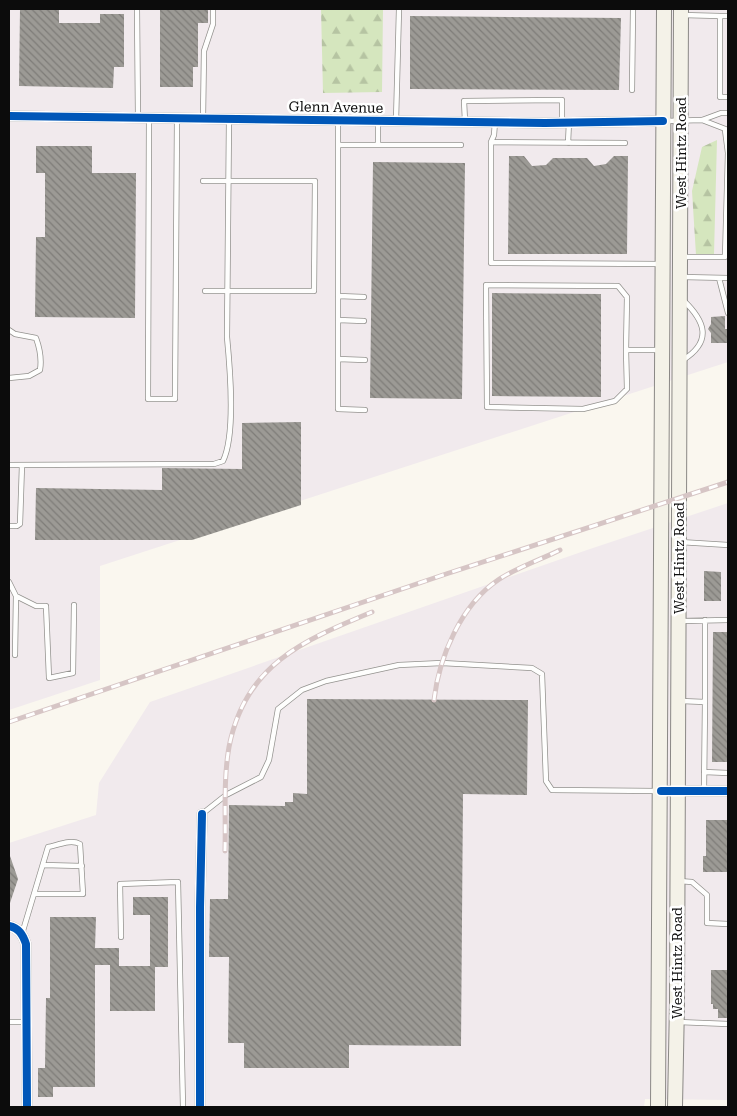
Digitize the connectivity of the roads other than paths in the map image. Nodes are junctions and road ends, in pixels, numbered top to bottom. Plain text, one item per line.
1 (137, 9) edge
2 (213, 9) edge
3 (399, 9) edge
4 (633, 9) edge
5 (664, 9) edge
6 (681, 12) edge
7 (720, 16) junction
8 (728, 16) edge
9 (632, 90) dead end
10 (728, 97) edge
11 (728, 113) edge
12 (9, 116) edge
13 (138, 117) junction
14 (149, 118) junction
15 (177, 118) junction
16 (203, 118) junction
17 (229, 118) junction
18 (338, 120) junction
19 (378, 120) junction
20 (702, 120) junction
21 (396, 121) junction
22 (663, 121) junction
23 (681, 121) junction
24 (465, 122) junction
25 (495, 122) junction
26 (566, 122) junction
27 (727, 130) edge
28 (491, 142) junction
29 (568, 143) junction
30 (625, 143) dead end
31 (378, 144) junction
32 (338, 145) junction
33 (461, 146) dead end
34 (728, 153) edge
35 (203, 181) dead end
36 (228, 181) junction
37 (681, 257) junction
38 (726, 258) edge
39 (662, 264) junction
40 (680, 277) junction
41 (719, 278) junction
42 (728, 278) edge
43 (204, 291) dead end
44 (228, 291) junction
45 (726, 295) edge
46 (338, 296) junction
47 (364, 296) dead end
48 (680, 297) junction
49 (728, 313) edge
50 (338, 320) junction
51 (364, 321) dead end
52 (9, 330) edge
53 (626, 350) junction
54 (662, 350) junction
55 (338, 359) junction
56 (366, 360) dead end
57 (680, 362) junction
58 (9, 378) edge
59 (365, 410) dead end
60 (9, 465) edge
61 (22, 465) junction
62 (9, 526) edge
63 (679, 541) junction
64 (728, 545) edge
65 (9, 582) edge
66 (16, 596) junction
67 (74, 605) dead end
68 (704, 620) junction
69 (728, 620) edge
70 (678, 621) junction
71 (15, 655) dead end
72 (677, 701) junction
73 (705, 702) junction
74 (704, 772) junction
75 (728, 773) edge
76 (661, 791) junction
77 (678, 791) junction
78 (704, 791) junction
79 (728, 792) edge
80 (202, 814) joint
81 (43, 866) junction
82 (82, 866) junction
83 (677, 881) junction
84 (34, 894) junction
85 (728, 924) edge
86 (9, 926) edge
87 (22, 934) junction
88 (122, 938) dead end
89 (9, 1022) edge
90 (26, 1022) junction
91 (677, 1022) junction
92 (728, 1024) edge
93 (27, 1107) edge
94 (183, 1107) edge
95 (200, 1107) edge
96 (658, 1107) edge
97 (675, 1107) edge

1 - 13 lane
2 - 16 lane
3 - 21 lane
4 - 9 lane
5 - 22 main road, West Hintz Road
6 - 7 lane
6 - 23 main road, West Hintz Road
7 - 8 lane
7 - 10 lane
11 - 20 lane
12 - 13 street, Glenn Avenue
13 - 14 street, Glenn Avenue
14 - 15 street, Glenn Avenue
14 - 15 lane
15 - 16 street, Glenn Avenue
16 - 17 street, Glenn Avenue
17 - 18 street, Glenn Avenue
17 - 36 lane
18 - 19 street, Glenn Avenue
18 - 32 lane
19 - 21 street, Glenn Avenue
19 - 31 lane
20 - 23 lane
20 - 27 lane
21 - 24 street, Glenn Avenue
22 - 23 lane
22 - 26 street, Glenn Avenue
22 - 39 main road, West Hintz Road
23 - 37 main road, West Hintz Road
24 - 25 street, Glenn Avenue
24 - 26 lane
25 - 26 street, Glenn Avenue
25 - 28 lane
26 - 29 lane
27 - 34 lane
28 - 29 lane
28 - 39 lane
29 - 30 lane
31 - 32 lane
31 - 33 lane
32 - 46 lane
34 - 38 lane
35 - 36 lane
36 - 44 lane
36 - 44 lane
37 - 38 lane
37 - 40 main road, West Hintz Road
39 - 54 main road, West Hintz Road
40 - 41 lane
40 - 48 main road, West Hintz Road
41 - 42 lane
41 - 45 lane
43 - 44 lane
44 - 61 lane
45 - 49 lane
46 - 47 lane
46 - 50 lane
48 - 57 main road, West Hintz Road
48 - 57 lane
50 - 51 lane
50 - 55 lane
52 - 58 lane
53 - 53 lane
53 - 54 lane
54 - 76 main road, West Hintz Road
55 - 56 lane
55 - 59 lane
57 - 63 main road, West Hintz Road
60 - 61 lane
61 - 62 lane
63 - 64 lane
63 - 70 main road, West Hintz Road
65 - 66 lane
66 - 67 lane
66 - 71 lane
68 - 69 lane
68 - 70 lane
68 - 73 lane
70 - 72 main road, West Hintz Road
72 - 73 lane
72 - 77 main road, West Hintz Road
73 - 74 lane
74 - 75 lane
74 - 78 lane
76 - 77 street
76 - 80 lane
76 - 96 main road, West Hintz Road
77 - 78 street
77 - 83 main road, West Hintz Road
78 - 79 street
80 - 95 street
81 - 82 lane
81 - 82 lane
81 - 84 lane
82 - 84 lane
83 - 85 lane
83 - 91 main road, West Hintz Road
84 - 87 lane
86 - 87 street
87 - 90 street
88 - 94 lane
89 - 90 lane
90 - 93 street
91 - 92 lane
91 - 97 main road, West Hintz Road

